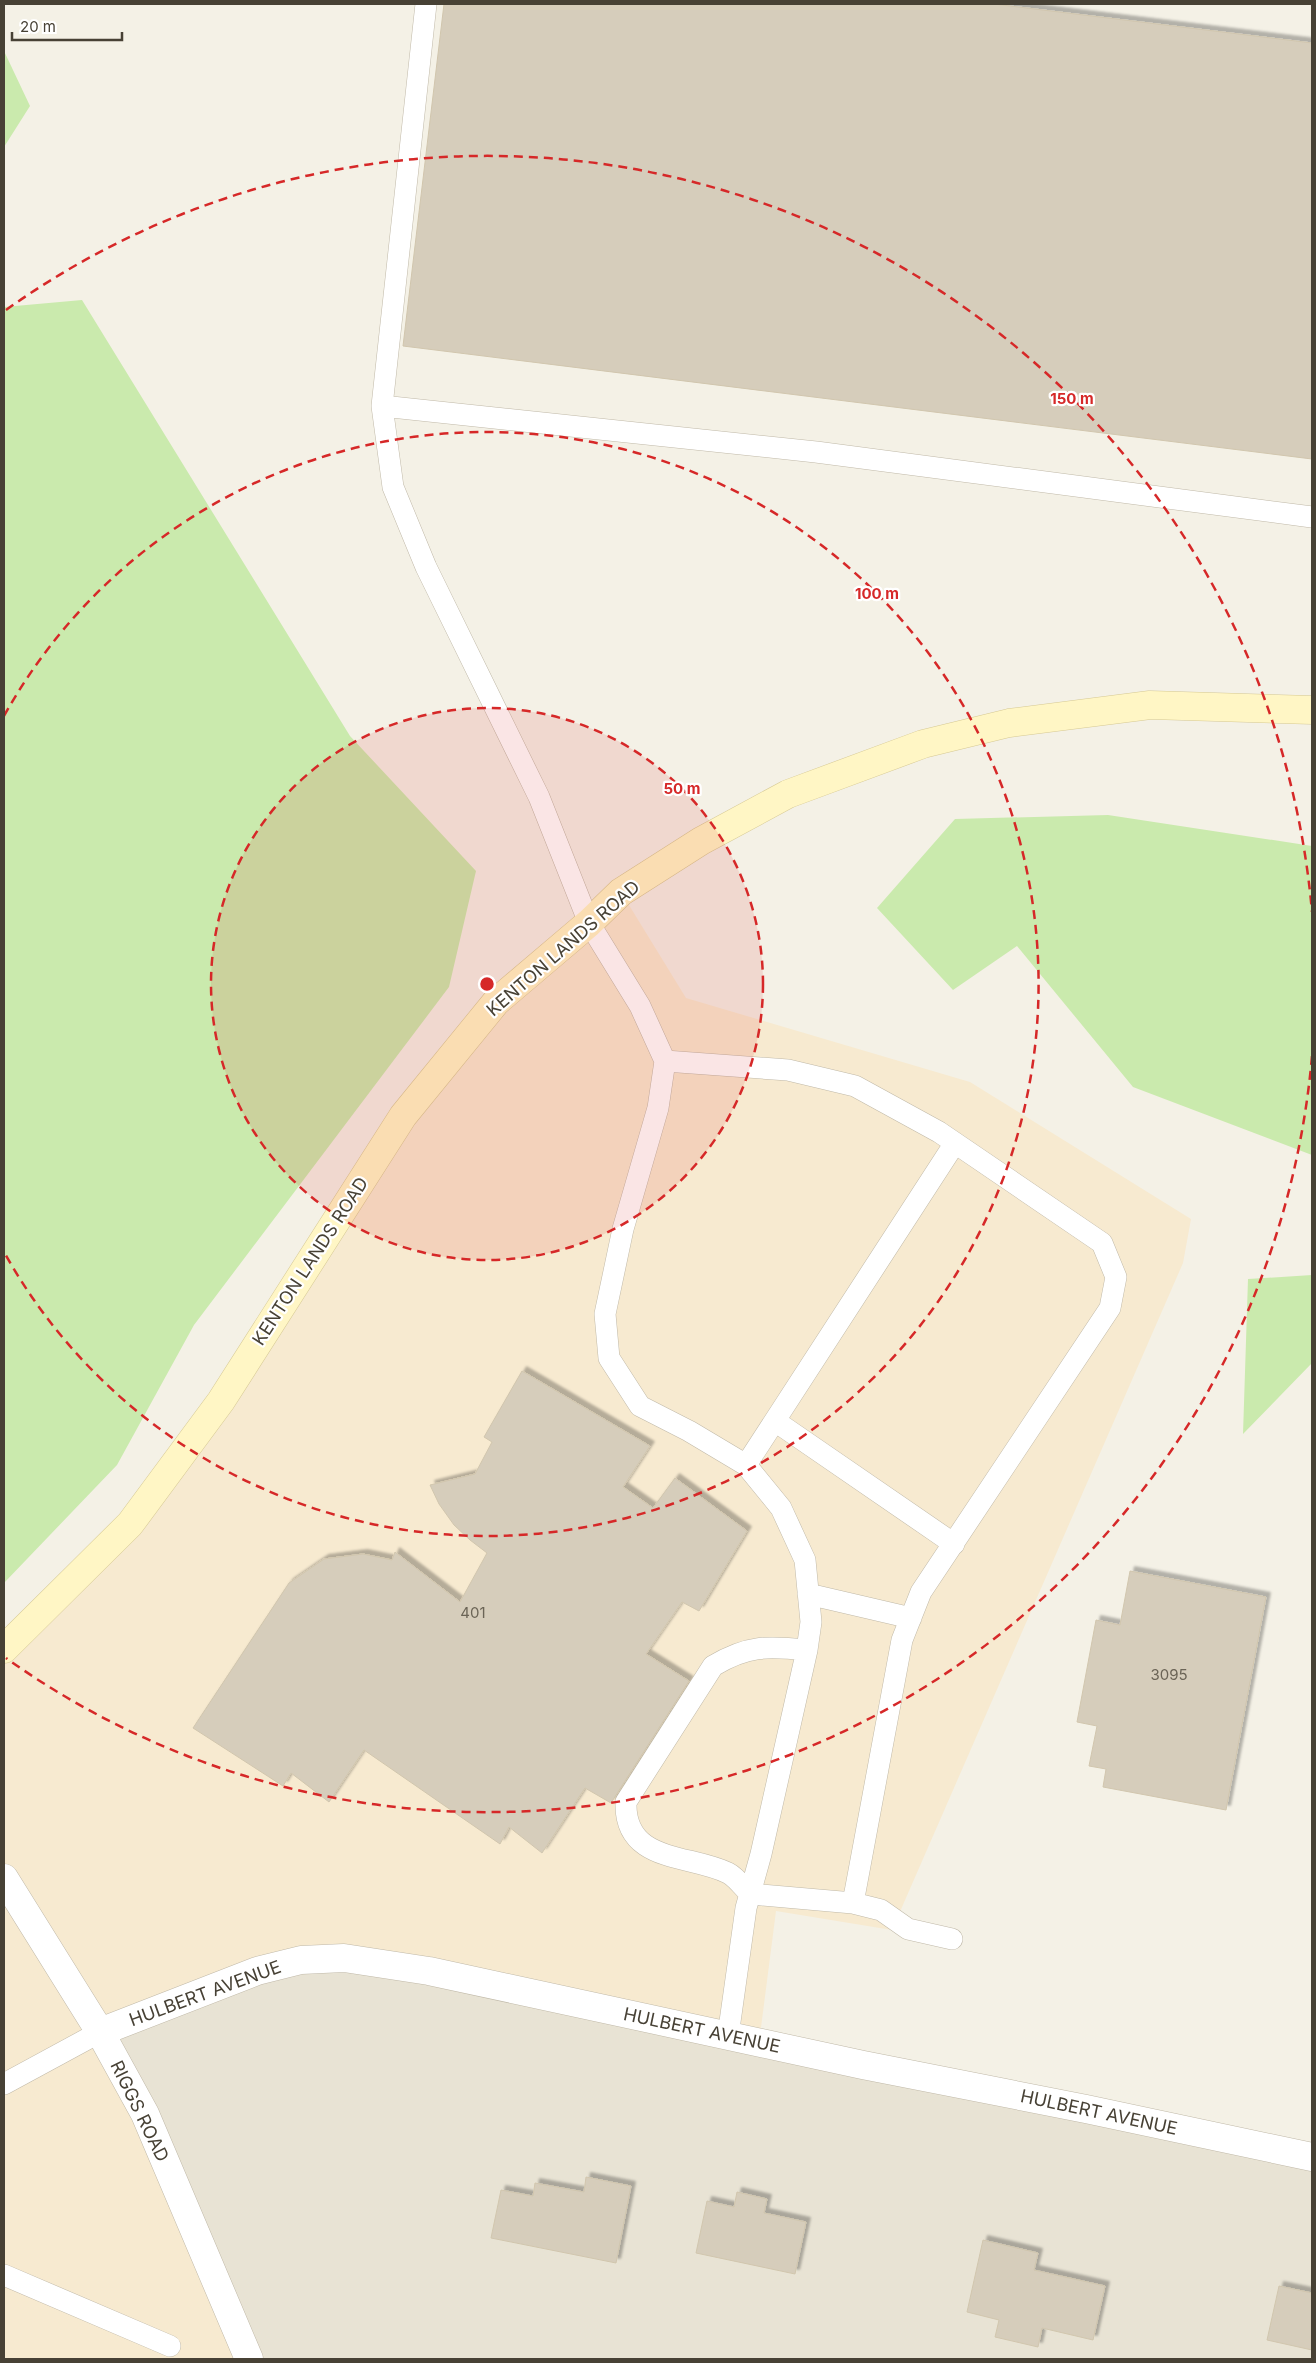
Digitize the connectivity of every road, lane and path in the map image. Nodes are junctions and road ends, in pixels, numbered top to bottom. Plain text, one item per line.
1 (426, 4) edge
2 (382, 406) junction
3 (1312, 517) edge
4 (1312, 710) edge
5 (589, 923) junction
6 (665, 1061) junction
7 (955, 1143) junction
8 (775, 1421) junction
9 (746, 1465) junction
10 (954, 1544) junction
11 (808, 1594) junction
12 (911, 1618) junction
13 (4, 1649) edge
14 (807, 1650) junction
15 (4, 1878) edge
16 (750, 1894) junction
17 (852, 1904) junction
18 (952, 1940) dead end
19 (100, 2032) junction
20 (728, 2036) junction
21 (4, 2084) edge
22 (1312, 2157) edge
23 (4, 2275) edge
24 (170, 2346) dead end
25 (249, 2359) edge

1 - 2 lane
2 - 3 lane
2 - 5 lane
4 - 5 main road, KENTON LANDS ROAD
5 - 6 lane
5 - 13 main road, KENTON LANDS ROAD
6 - 7 lane
6 - 9 lane
7 - 8 lane
7 - 10 lane
8 - 9 lane
8 - 10 lane
9 - 11 lane
10 - 12 lane
11 - 12 lane
11 - 14 lane
12 - 17 lane
14 - 16 lane
14 - 16 lane
15 - 19 street, RIGGS ROAD
16 - 17 lane
16 - 20 lane
17 - 18 lane
19 - 20 street, HULBERT AVENUE
19 - 21 lane
19 - 25 street, RIGGS ROAD
20 - 22 street, HULBERT AVENUE
23 - 24 lane

